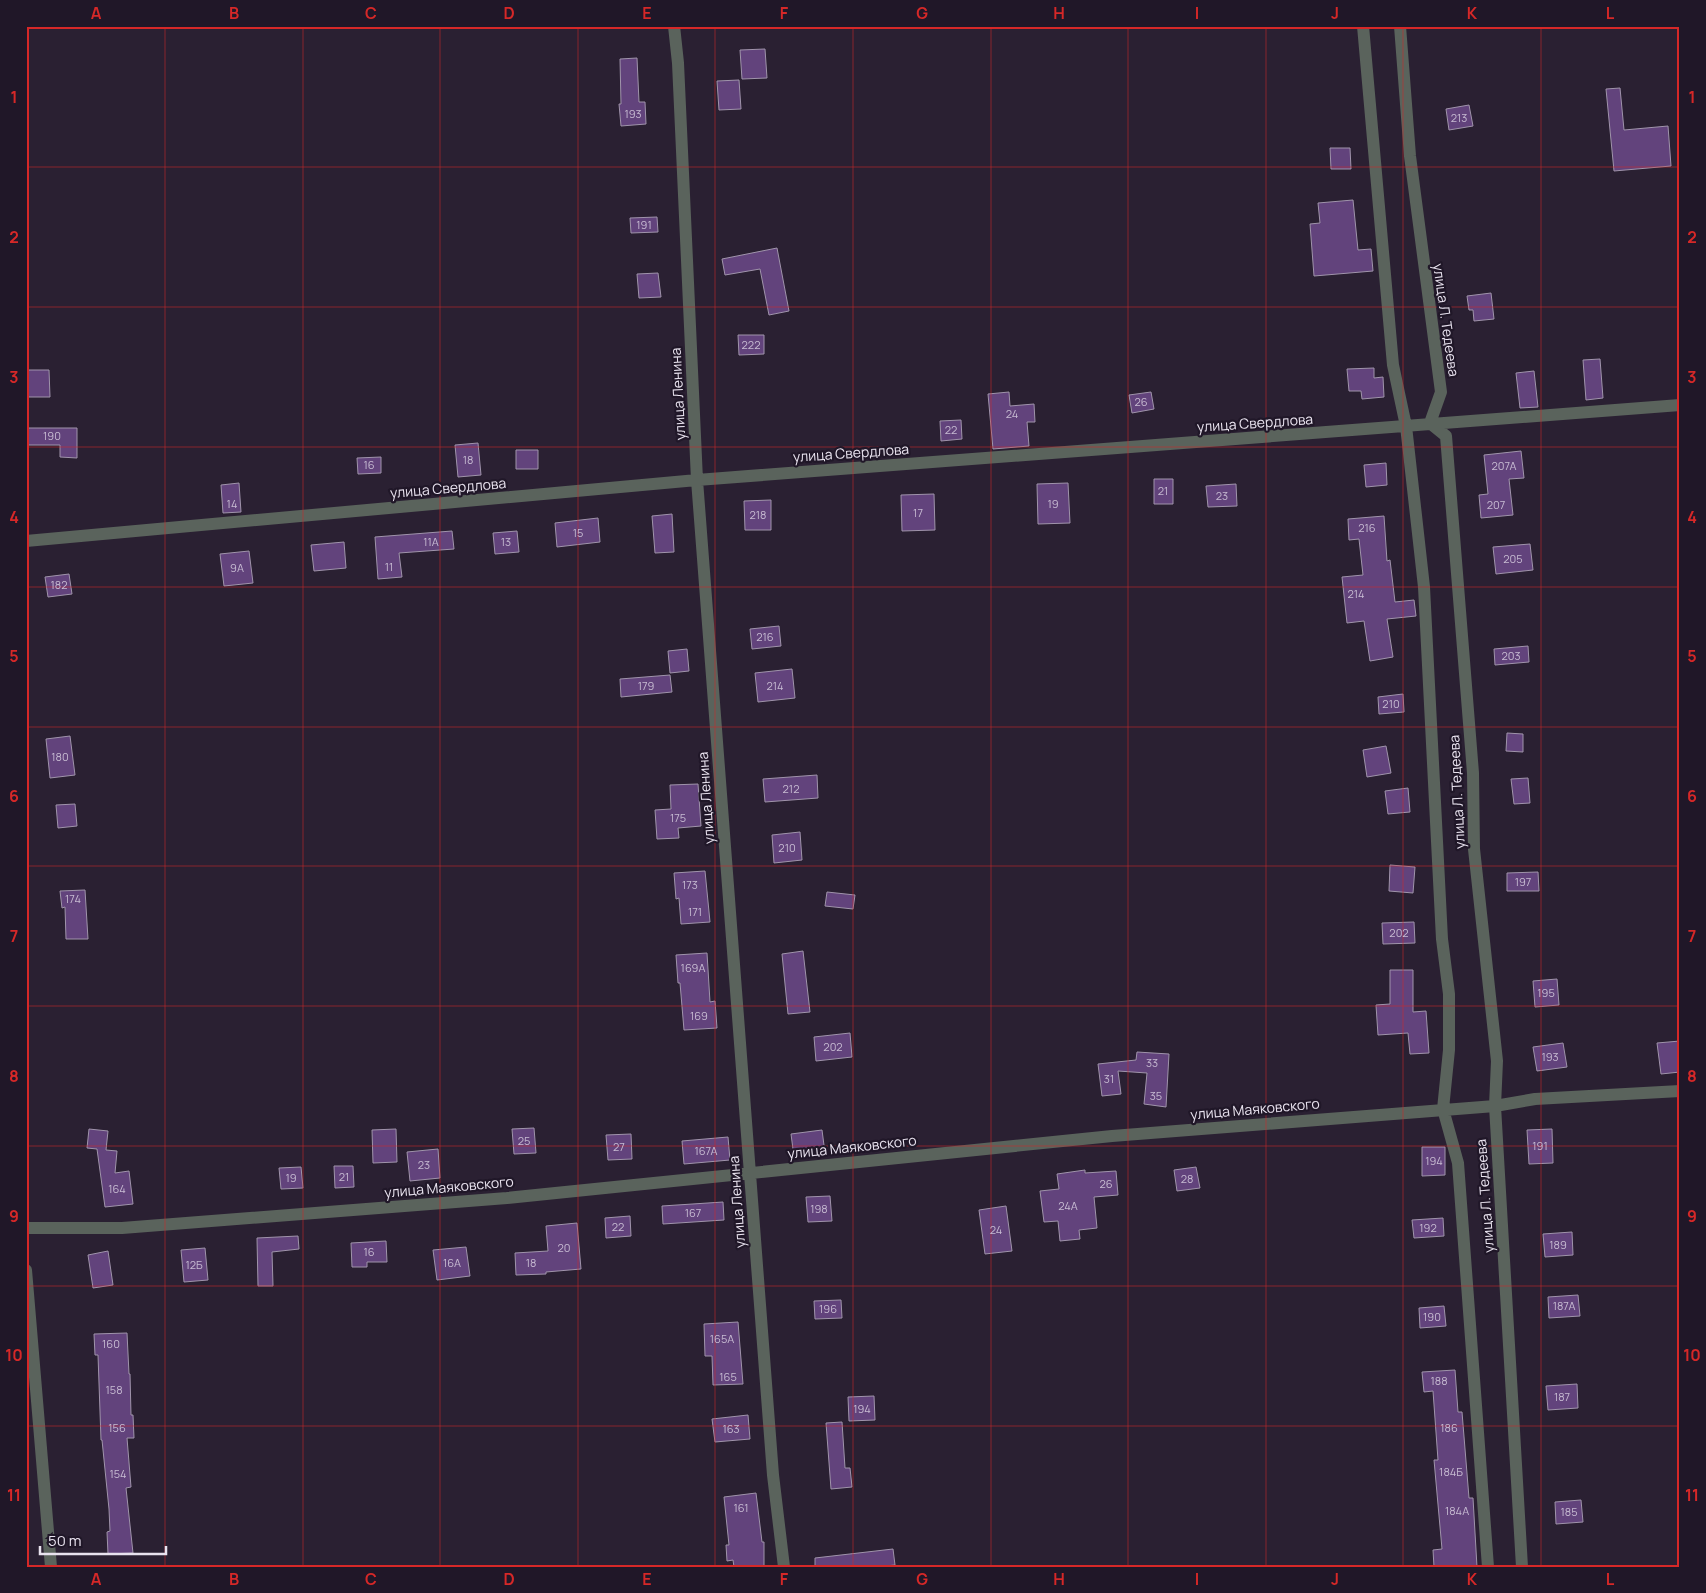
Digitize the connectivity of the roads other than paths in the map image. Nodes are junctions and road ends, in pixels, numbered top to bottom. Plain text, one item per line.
1 (674, 26) edge
2 (1364, 26) edge
3 (1400, 26) edge
4 (1680, 405) edge
5 (1430, 423) junction
6 (1406, 426) junction
7 (697, 480) junction
8 (26, 541) edge
9 (1680, 1091) edge
10 (1495, 1106) junction
11 (1442, 1108) junction
12 (750, 1172) junction
13 (26, 1228) edge
14 (26, 1270) edge
15 (51, 1567) edge
16 (784, 1567) edge
17 (1488, 1567) edge
18 (1522, 1567) edge

1 - 7 street, улица Ленина
2 - 6 street, улица Л. Тедеева
3 - 5 street, улица Л. Тедеева
4 - 5 street, улица Свердлова
5 - 6 street, улица Свердлова
5 - 10 street, улица Л. Тедеева
6 - 7 street, улица Свердлова
6 - 11 street, улица Л. Тедеева
7 - 8 street, улица Свердлова
7 - 12 street, улица Ленина
9 - 10 street, улица Маяковского
10 - 11 street, улица Маяковского
10 - 18 street, улица Л. Тедеева
11 - 12 street, улица Маяковского
11 - 17 street, улица Л. Тедеева
12 - 13 street, улица Маяковского
12 - 16 street, улица Ленина
14 - 15 street

